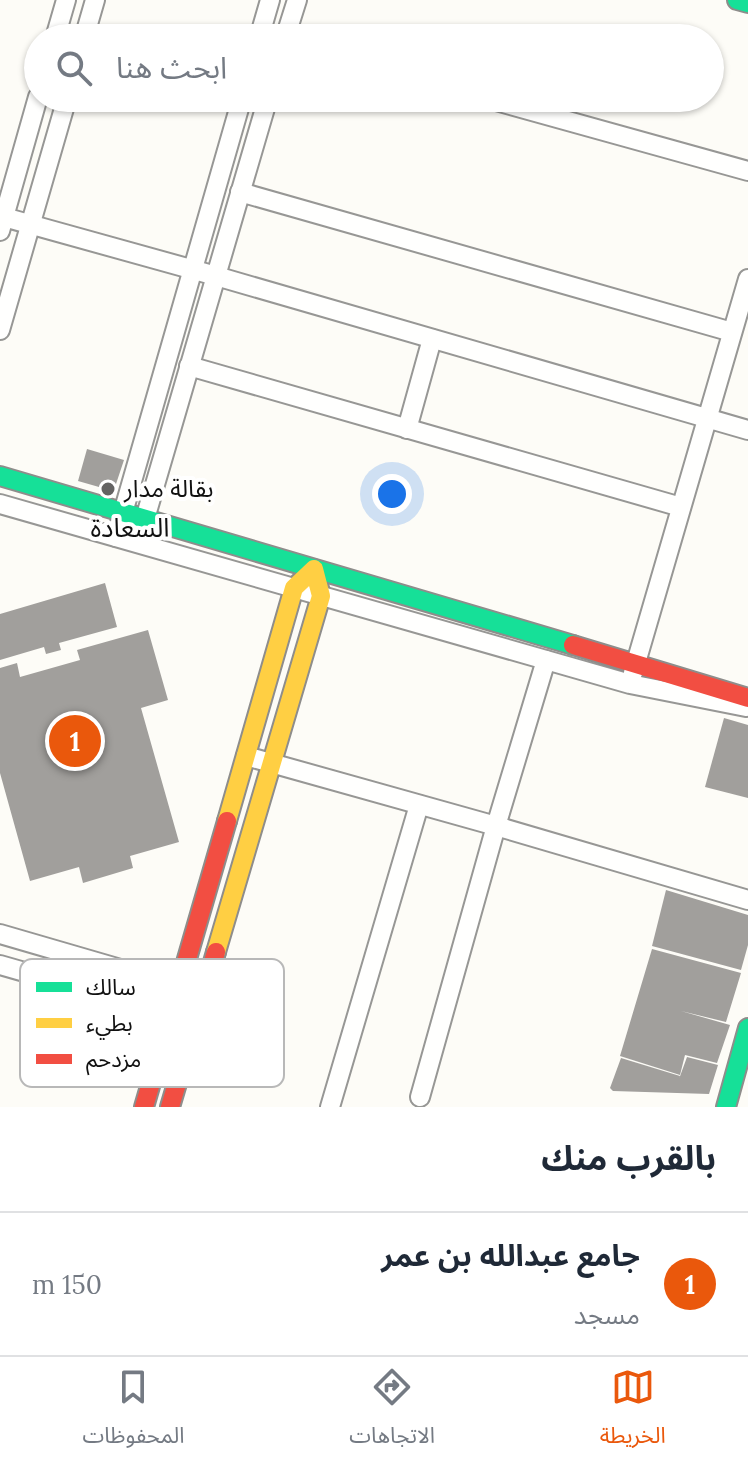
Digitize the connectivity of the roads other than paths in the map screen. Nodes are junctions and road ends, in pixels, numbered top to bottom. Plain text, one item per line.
1 (66, 0) edge
2 (95, 0) edge
3 (270, 0) edge
4 (297, 0) edge
5 (737, 0) edge
6 (748, 3) edge
7 (59, 24) edge
8 (88, 24) edge
9 (263, 24) edge
10 (289, 24) edge
11 (34, 112) edge
12 (63, 112) edge
13 (238, 112) edge
14 (264, 112) edge
15 (535, 112) edge
16 (748, 171) edge
17 (240, 192) junction
18 (1, 221) edge
19 (31, 224) junction
20 (193, 271) junction
21 (216, 276) junction
22 (748, 279) edge
23 (0, 330) edge
24 (732, 332) junction
25 (432, 339) junction
26 (189, 366) junction
27 (707, 419) junction
28 (407, 429) junction
29 (748, 430) edge
30 (0, 476) edge
31 (0, 504) edge
32 (681, 507) junction
33 (123, 513) junction
34 (145, 519) junction
35 (116, 537) junction
36 (138, 544) junction
37 (314, 569) junction
38 (294, 588) junction
39 (321, 596) junction
40 (546, 660) junction
41 (635, 663) junction
42 (630, 684) junction
43 (748, 698) edge
44 (748, 708) edge
45 (246, 756) junction
46 (272, 763) junction
47 (419, 805) junction
48 (496, 826) junction
49 (748, 900) edge
50 (0, 934) edge
51 (86, 959) edge
52 (187, 959) edge
53 (213, 959) edge
54 (0, 965) edge
55 (20, 971) edge
56 (748, 1028) edge
57 (150, 1087) edge
58 (176, 1087) edge
59 (420, 1097) dead end
60 (144, 1107) edge
61 (170, 1107) edge
62 (330, 1107) edge
63 (726, 1107) edge

1 - 7 street
2 - 8 street
3 - 9 street
4 - 10 street
5 - 6 main road
11 - 18 street
12 - 19 street
13 - 20 street
14 - 17 street
15 - 16 street
17 - 21 street
17 - 24 street
18 - 19 street
19 - 20 street
19 - 23 street
20 - 21 street
20 - 33 street
21 - 25 street
21 - 26 street
22 - 24 street
24 - 27 street
25 - 27 street
25 - 28 street
26 - 28 street
26 - 34 street
27 - 29 street
27 - 32 street
28 - 32 street
30 - 33 main road
31 - 35 street
32 - 41 street
33 - 34 main road
33 - 35 street
34 - 36 street
34 - 37 main road
35 - 36 street
36 - 38 street
37 - 38 main road
37 - 39 main road
37 - 41 main road
38 - 39 street
38 - 45 main road
39 - 40 street
39 - 46 main road
40 - 42 street
40 - 48 street
41 - 42 street
41 - 43 main road
42 - 44 street
45 - 46 street
45 - 52 main road
46 - 47 street
46 - 53 main road
47 - 48 street
47 - 62 street
48 - 49 street
48 - 59 street
50 - 51 street
54 - 55 street
56 - 63 main road
57 - 60 main road
58 - 61 main road

